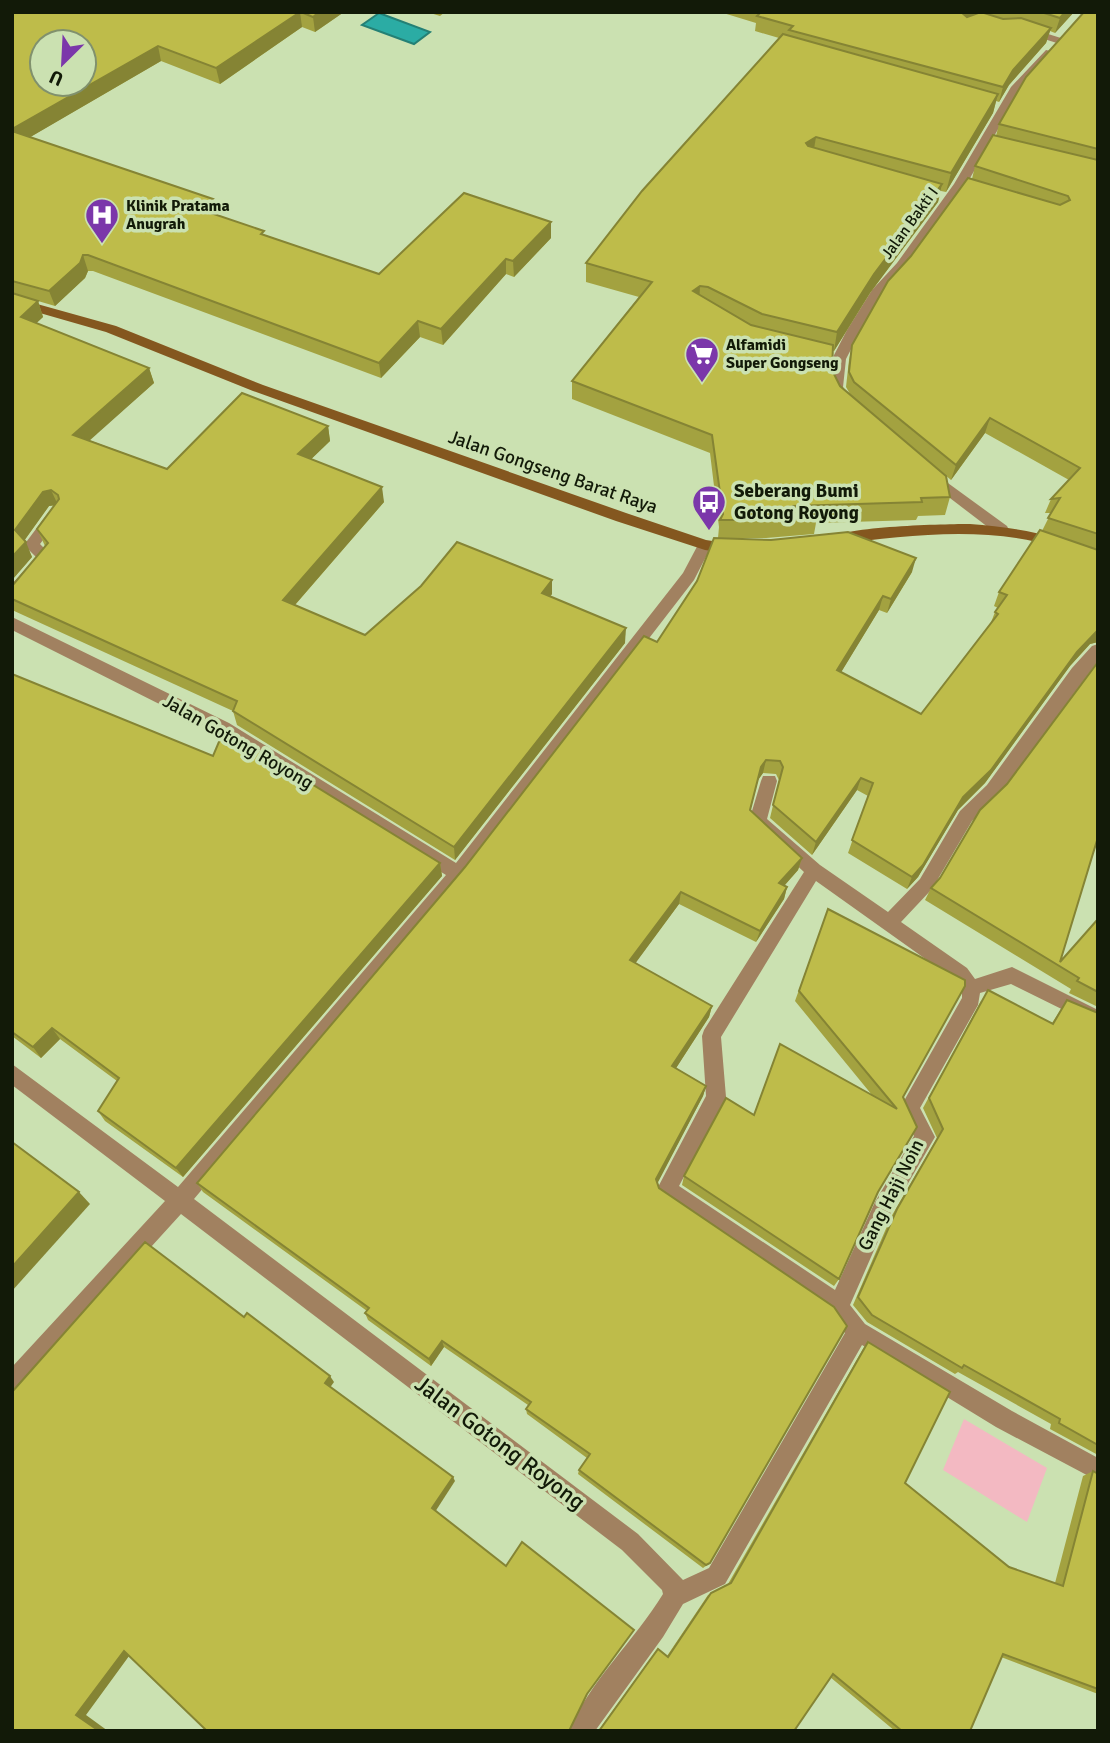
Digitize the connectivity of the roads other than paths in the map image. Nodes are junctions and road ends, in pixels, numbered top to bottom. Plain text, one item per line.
1 (1015, 26) edge
2 (12, 300) edge
3 (820, 354) edge
4 (839, 359) junction
5 (850, 408) edge
6 (924, 469) edge
7 (56, 512) edge
8 (1002, 530) junction
9 (816, 542) edge
10 (705, 545) junction
11 (743, 548) edge
12 (1098, 559) edge
13 (12, 595) edge
14 (12, 622) edge
15 (1098, 650) edge
16 (769, 781) edge
17 (814, 870) junction
18 (458, 873) junction
19 (889, 923) junction
20 (971, 988) junction
21 (1098, 1019) edge
22 (12, 1073) edge
23 (181, 1199) junction
24 (839, 1305) junction
25 (858, 1331) junction
26 (12, 1383) edge
27 (1098, 1471) edge
28 (675, 1596) junction
29 (581, 1731) edge

1 - 4 street, Jalan Bakti I
2 - 10 street, Jalan Gongseng Barat Raya
3 - 4 street
4 - 5 street
6 - 8 street
7 - 13 street
8 - 9 street
8 - 12 street
10 - 11 street, Jalan Gongseng Barat Raya
10 - 18 street
14 - 18 street, Jalan Gotong Royong
15 - 19 street
16 - 17 street
17 - 19 street
17 - 24 street
18 - 23 street
19 - 20 street
20 - 21 street
20 - 24 street, Gang Haji Noin
22 - 23 street, Jalan Gotong Royong
23 - 26 street
23 - 28 street, Jalan Gotong Royong
24 - 25 street
25 - 27 street
25 - 28 street
28 - 29 street

